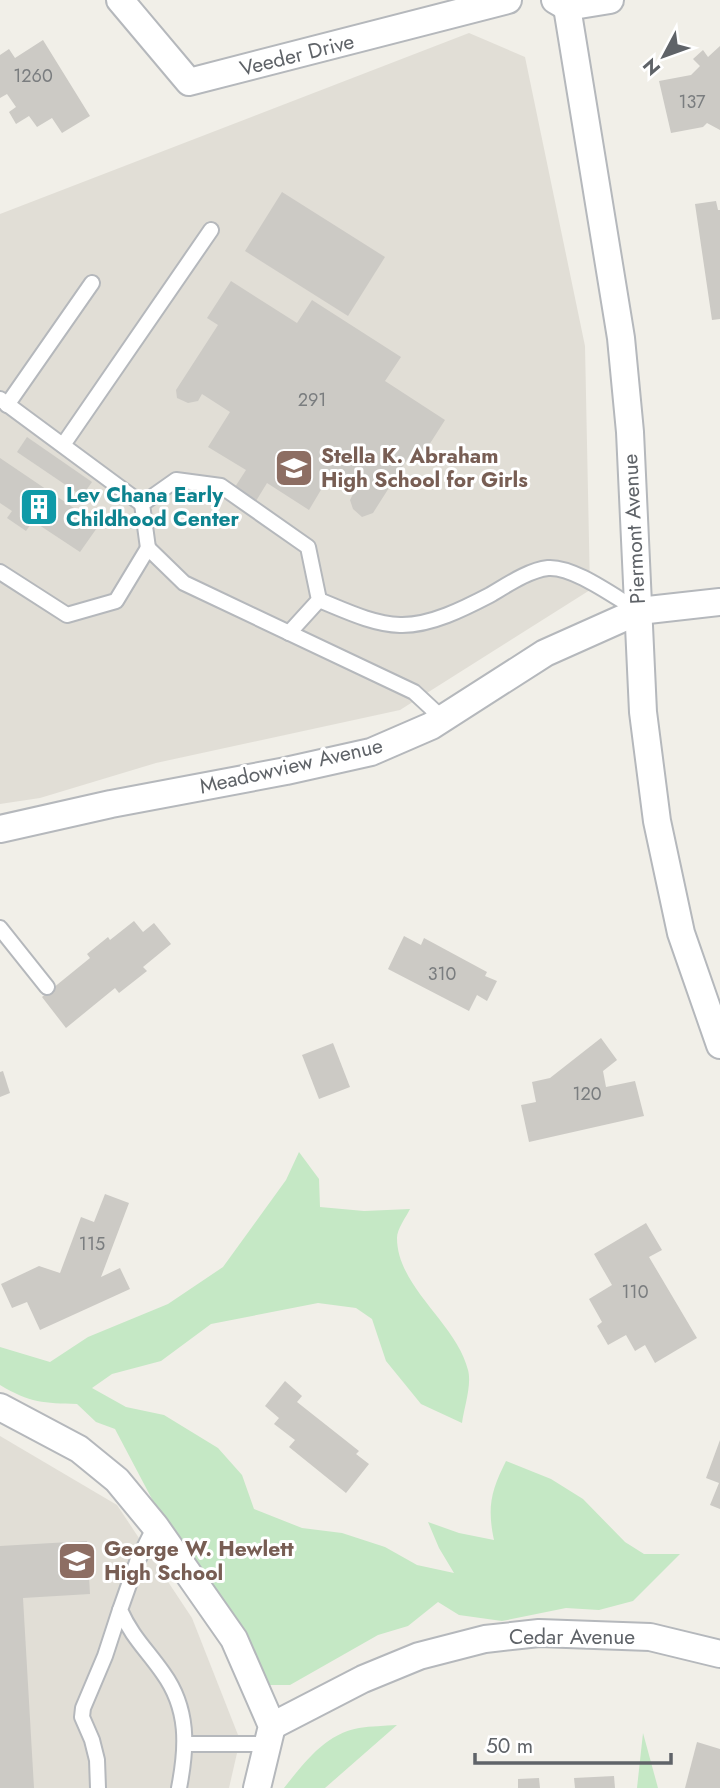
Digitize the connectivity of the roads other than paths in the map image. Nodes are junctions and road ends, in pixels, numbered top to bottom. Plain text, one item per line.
1 (120, 0) edge
2 (508, 0) edge
3 (610, 0) edge
4 (561, 4) edge
5 (211, 230) dead end
6 (92, 283) dead end
7 (4, 402) edge
8 (62, 445) junction
9 (142, 504) junction
10 (148, 548) junction
11 (0, 572) edge
12 (319, 600) junction
13 (720, 602) edge
14 (639, 611) junction
15 (289, 633) junction
16 (442, 718) junction
17 (0, 829) edge
18 (0, 928) edge
19 (47, 987) dead end
20 (720, 1045) edge
21 (0, 1406) edge
22 (155, 1526) junction
23 (120, 1611) junction
24 (720, 1654) edge
25 (270, 1735) junction
26 (185, 1744) junction
27 (98, 1788) edge
28 (179, 1788) edge
29 (257, 1788) edge

1 - 2 street, Veeder Drive
3 - 4 street
4 - 14 street, Piermont Avenue
5 - 8 lane
6 - 7 lane
7 - 8 lane
8 - 9 lane
9 - 10 lane
9 - 12 lane
10 - 11 lane
10 - 15 lane
12 - 14 lane
12 - 15 lane
13 - 14 street, Meadowview Avenue
14 - 16 street, Meadowview Avenue
14 - 20 street, Piermont Avenue
15 - 16 lane
16 - 17 street, Meadowview Avenue
18 - 19 lane
21 - 22 street
22 - 23 lane
22 - 25 street
23 - 26 lane
23 - 27 lane
24 - 25 street, Cedar Avenue
25 - 26 lane
25 - 29 street
26 - 28 lane

